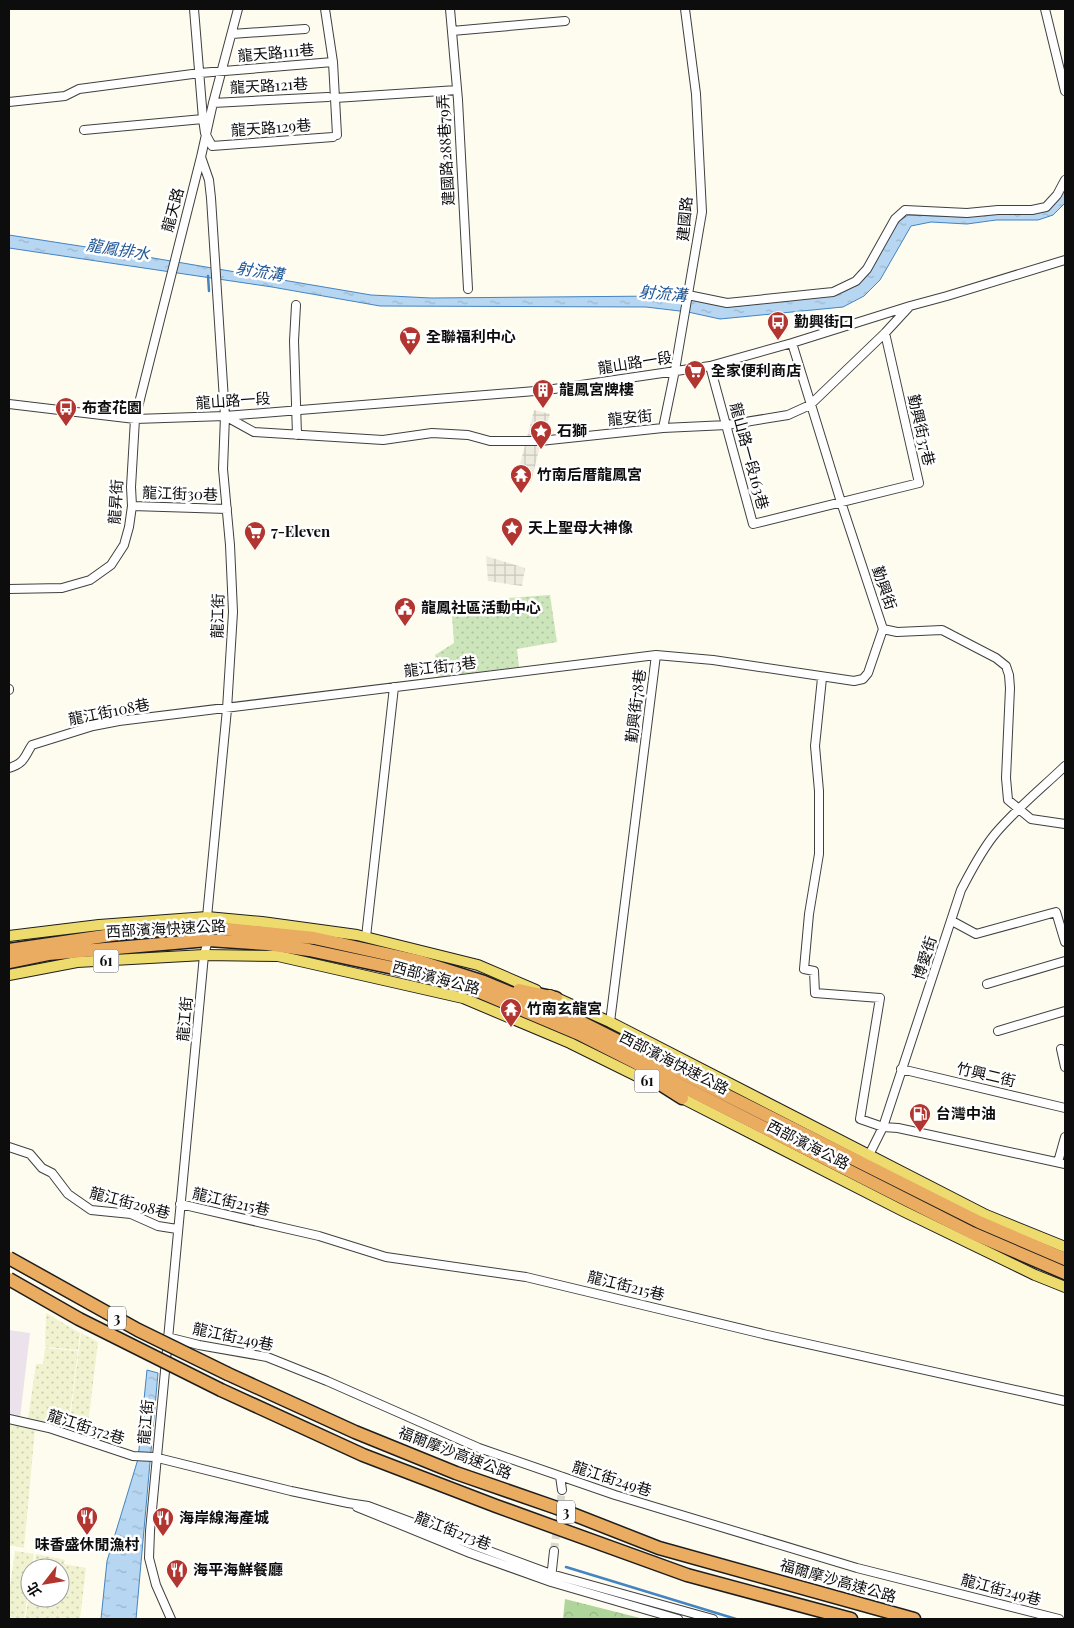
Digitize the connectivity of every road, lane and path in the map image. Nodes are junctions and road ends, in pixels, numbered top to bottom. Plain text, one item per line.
1 (194, 9) edge
2 (238, 9) edge
3 (325, 9) edge
4 (450, 9) edge
5 (685, 9) edge
6 (1045, 9) edge
7 (565, 21) dead end
8 (305, 29) dead end
9 (452, 31) junction
10 (232, 34) junction
11 (333, 62) junction
12 (222, 71) junction
13 (200, 73) junction
14 (457, 90) junction
15 (1065, 91) edge
16 (331, 97) junction
17 (9, 102) edge
18 (213, 103) junction
19 (203, 119) junction
20 (84, 130) dead end
21 (206, 133) junction
22 (201, 156) junction
23 (1065, 180) edge
24 (1065, 260) edge
25 (468, 289) dead end
26 (688, 296) junction
27 (296, 305) dead end
28 (910, 306) junction
29 (885, 333) junction
30 (792, 344) junction
31 (710, 366) junction
32 (675, 370) junction
33 (9, 404) edge
34 (810, 405) junction
35 (295, 410) junction
36 (225, 416) junction
37 (135, 419) junction
38 (726, 425) junction
39 (663, 428) junction
40 (297, 435) junction
41 (841, 502) junction
42 (132, 506) junction
43 (226, 509) junction
44 (9, 589) edge
45 (883, 629) junction
46 (656, 655) junction
47 (822, 678) junction
48 (394, 687) junction
49 (227, 709) junction
50 (1065, 766) edge
51 (9, 768) edge
52 (1018, 810) junction
53 (1065, 824) edge
54 (952, 920) junction
55 (207, 922) junction
56 (9, 936) edge
57 (366, 937) junction
58 (208, 940) junction
59 (1065, 942) edge
60 (9, 950) edge
61 (204, 955) junction
62 (1065, 961) edge
63 (9, 962) edge
64 (9, 975) edge
65 (484, 982) junction
66 (987, 984) dead end
67 (556, 998) junction
68 (1065, 1011) edge
69 (610, 1022) junction
70 (998, 1031) dead end
71 (579, 1034) junction
72 (1061, 1049) dead end
73 (1065, 1067) edge
74 (901, 1069) junction
75 (682, 1098) junction
76 (1065, 1108) edge
77 (883, 1127) junction
78 (1065, 1137) edge
79 (9, 1147) edge
80 (1062, 1163) edge
81 (862, 1170) junction
82 (180, 1204) junction
83 (174, 1229) junction
84 (1065, 1247) edge
85 (9, 1258) edge
86 (1065, 1259) edge
87 (1065, 1273) edge
88 (9, 1279) edge
89 (1065, 1287) edge
90 (168, 1336) junction
91 (1065, 1402) edge
92 (9, 1419) edge
93 (155, 1458) junction
94 (560, 1476) junction
95 (562, 1490) tunnel mouth
96 (554, 1551) tunnel mouth
97 (551, 1578) junction
98 (171, 1619) edge
99 (678, 1619) edge
100 (713, 1619) edge
101 (851, 1619) edge
102 (914, 1619) edge
103 (1059, 1619) edge

1 - 13 street
2 - 10 street, 龍天路
3 - 11 street
4 - 9 street, 建國路288巷79弄
5 - 26 street, 建國路
6 - 15 street
7 - 9 street
8 - 10 street
9 - 14 street, 建國路288巷79弄
10 - 12 street, 龍天路
11 - 12 street, 龍天路111巷
11 - 16 street
12 - 13 street, 龍天路111巷
12 - 18 street, 龍天路
13 - 17 street, 龍天路111巷
13 - 19 street
14 - 16 street, 龍天路121巷
14 - 25 street, 建國路288巷79弄
16 - 18 street, 龍天路121巷
16 - 21 street, 龍天路129巷
18 - 21 street, 龍天路
19 - 20 street
19 - 21 street
21 - 22 street, 龍天路
22 - 36 street, 龍江街
22 - 37 street, 龍天路
23 - 26 street
24 - 28 street, 龍山路一段
26 - 32 street, 建國路
27 - 35 street
28 - 29 street, 龍安街
28 - 30 street, 龍山路一段
29 - 34 street, 龍安街
29 - 41 street, 勤興街37巷
30 - 31 street, 龍山路一段
30 - 34 street, 勤興街
31 - 32 street, 龍山路一段
31 - 38 street, 龍山路一段163巷
32 - 35 street, 龍山路一段
32 - 39 street, 建國路
33 - 37 street, 龍山路一段
34 - 38 street, 龍安街
34 - 41 street, 勤興街
35 - 36 street, 龍山路一段
35 - 40 street
36 - 37 street, 龍山路一段
36 - 40 street, 龍安街
36 - 43 street, 龍江街
37 - 42 street, 龍昇街
38 - 39 street, 龍安街
38 - 41 street, 龍山路一段163巷
39 - 40 street, 龍安街
41 - 45 street, 勤興街
42 - 43 street, 龍江街30巷
42 - 44 street, 龍昇街
43 - 49 street, 龍江街
45 - 47 street, 勤興街78巷
45 - 52 street, 勤興街
46 - 47 street, 勤興街78巷
46 - 48 street, 龍江街73巷
46 - 69 street, 勤興街78巷
47 - 77 street
48 - 49 street, 龍江街73巷
48 - 57 street
49 - 51 street, 龍江街108巷
49 - 55 street, 龍江街
50 - 52 street, 博愛街
52 - 53 street
52 - 54 street, 博愛街
54 - 59 street
54 - 74 street, 博愛街
55 - 56 main road, 西部濱海公路 / 61
55 - 57 main road, 西部濱海公路 / 61
55 - 58 street, 龍江街
55 - 60 highway, 西部濱海快速公路 / 61
55 - 65 highway, 西部濱海快速公路 / 61
57 - 67 main road, 西部濱海公路 / 61
58 - 61 street, 龍江街
58 - 63 highway, 西部濱海快速公路 / 61
58 - 71 highway, 西部濱海快速公路 / 61
61 - 64 main road, 西部濱海公路 / 61
61 - 75 main road, 西部濱海公路 / 61
61 - 82 street, 龍江街
62 - 66 street
65 - 67 highway
65 - 81 highway, 西部濱海快速公路 / 61
67 - 69 main road, 西部濱海公路 / 61
68 - 70 street
69 - 81 main road, 西部濱海公路 / 61
71 - 75 highway
71 - 81 highway, 西部濱海快速公路 / 61
72 - 73 street
74 - 76 street, 竹興二街
74 - 77 street, 博愛街
75 - 81 main road, 西部濱海公路 / 61
77 - 80 street
77 - 81 street, 博愛街
78 - 80 street
79 - 83 street, 龍江街298巷
81 - 84 main road, 西部濱海公路 / 61
81 - 86 highway, 西部濱海快速公路 / 61
81 - 87 highway, 西部濱海快速公路 / 61
81 - 89 main road, 西部濱海公路 / 61
82 - 83 street, 龍江街
82 - 91 street, 龍江街215巷
83 - 90 street, 龍江街
85 - 102 highway, 福爾摩沙高速公路 / 3, bridge
88 - 101 highway, 3, bridge
90 - 93 street, 龍江街
90 - 94 street, 龍江街249巷
92 - 93 street, 龍江街372巷
93 - 97 street, 龍江街273巷
93 - 98 street, 龍江街
94 - 95 street
94 - 103 street, 龍江街249巷
96 - 97 street
97 - 99 street
97 - 100 street

